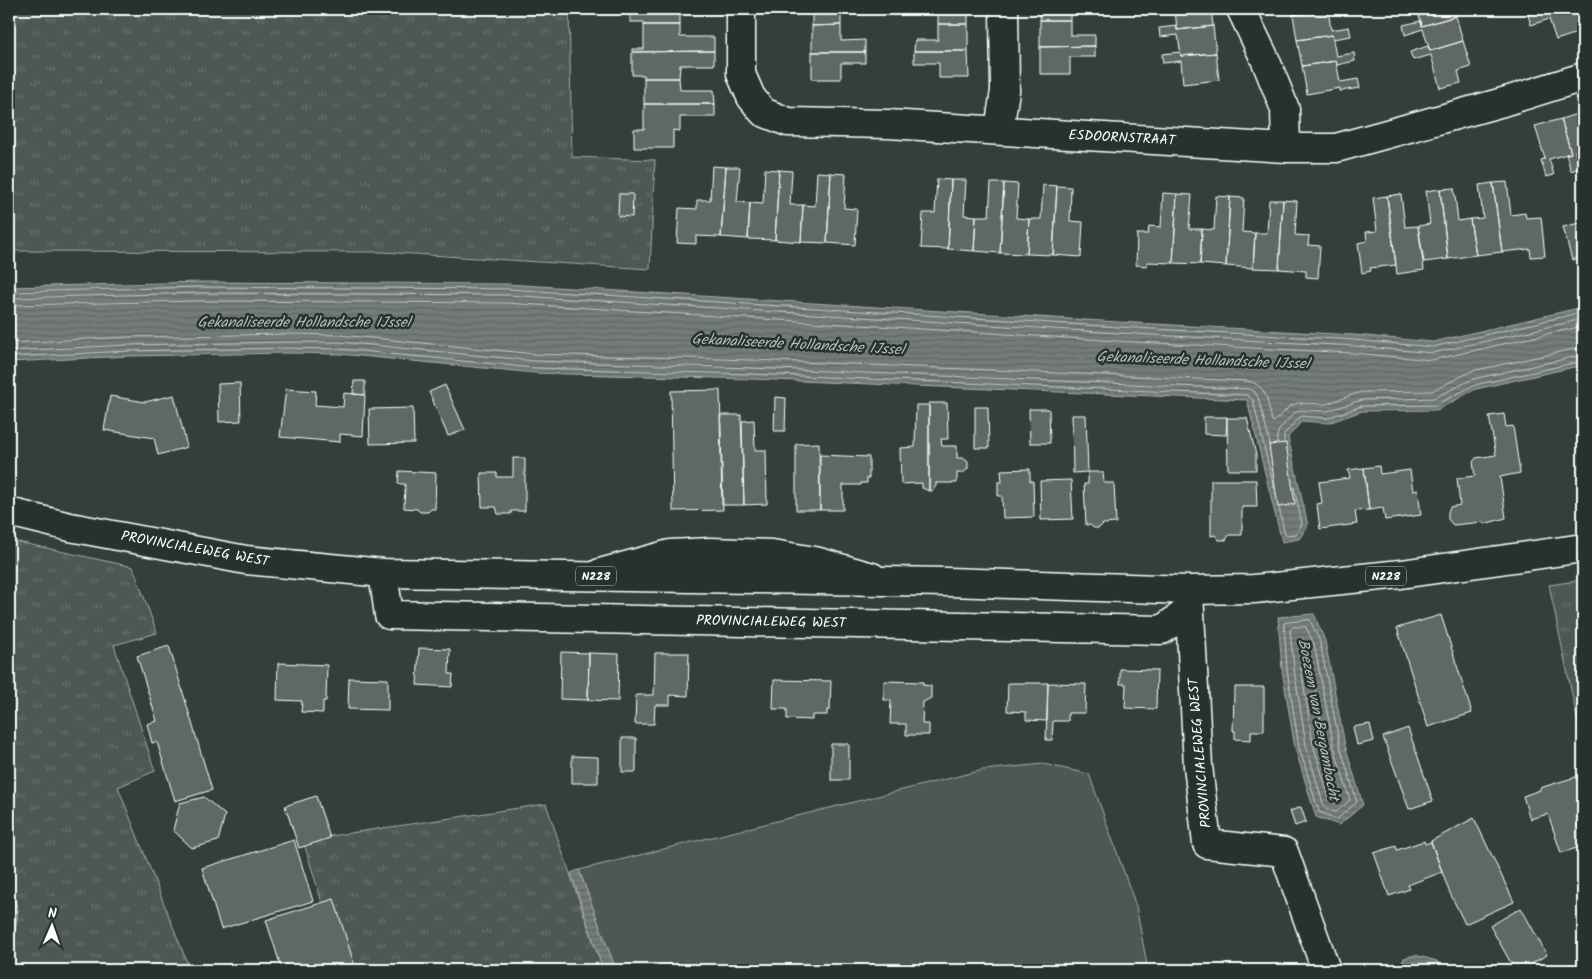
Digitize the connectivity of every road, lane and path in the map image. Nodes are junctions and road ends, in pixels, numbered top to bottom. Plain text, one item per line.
1 (741, 9) edge
2 (1004, 9) edge
3 (1241, 9) edge
4 (1583, 77) edge
5 (998, 130) junction
6 (1286, 148) junction
7 (9, 512) edge
8 (1583, 548) edge
9 (383, 573) junction
10 (1189, 600) junction
11 (1326, 970) edge

1 - 5 street, ESDOORNSTRAAT
2 - 5 street
3 - 6 street
4 - 6 street, ESDOORNSTRAAT
5 - 6 street, ESDOORNSTRAAT
7 - 9 street, PROVINCIALEWEG WEST / N228
8 - 10 street, PROVINCIALEWEG WEST / N228
9 - 10 street, PROVINCIALEWEG WEST / N228
9 - 10 street, PROVINCIALEWEG WEST
10 - 11 street, PROVINCIALEWEG WEST

